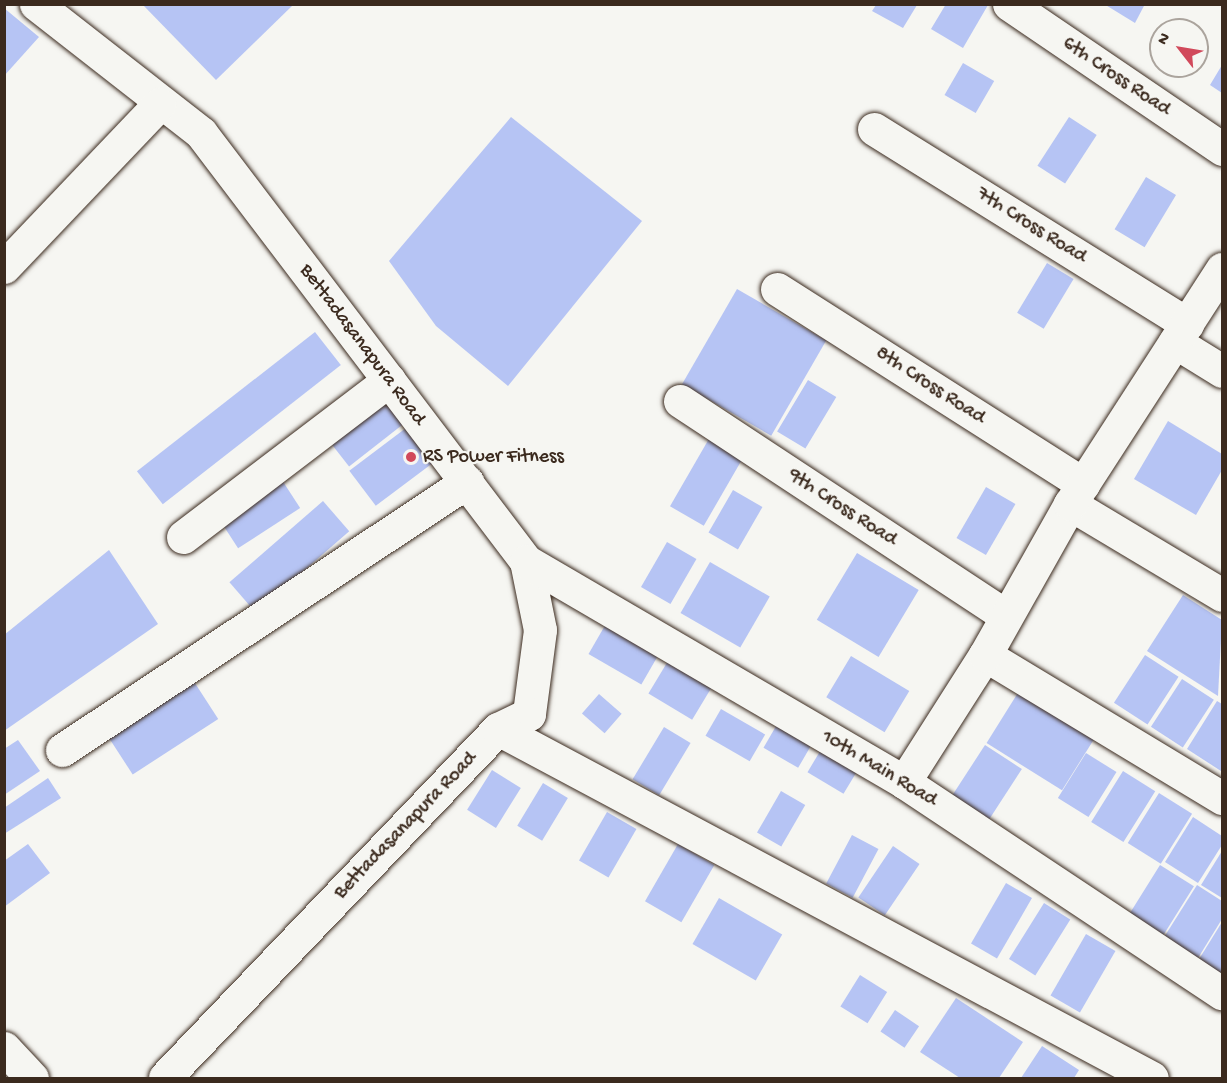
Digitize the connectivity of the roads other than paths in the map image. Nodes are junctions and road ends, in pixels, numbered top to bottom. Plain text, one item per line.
1 (36, 4) edge
2 (1009, 4) edge
3 (159, 104) junction
4 (874, 129) dead end
5 (1222, 149) edge
6 (4, 267) edge
7 (1222, 269) edge
8 (777, 289) dead end
9 (1181, 333) junction
10 (1222, 371) edge
11 (389, 380) junction
12 (680, 401) dead end
13 (467, 482) junction
14 (1076, 494) junction
15 (183, 537) dead end
16 (526, 561) junction
17 (1222, 595) edge
18 (1004, 615) junction
19 (985, 655) junction
20 (498, 729) junction
21 (62, 750) dead end
22 (904, 782) junction
23 (1222, 798) edge
24 (1222, 993) edge
25 (4, 1048) edge
26 (1133, 1074) edge
27 (32, 1078) edge
28 (165, 1078) edge

1 - 3 street, Bettadasanapura Road
2 - 5 street, 6th Cross Road
3 - 6 street
3 - 11 street, Bettadasanapura Road
4 - 9 street, 7th Cross Road
7 - 9 street
8 - 14 street, 8th Cross Road
9 - 10 street, 7th Cross Road
9 - 14 street
11 - 13 street, Bettadasanapura Road
11 - 15 street
12 - 18 street, 9th Cross Road
13 - 16 street, Bettadasanapura Road
13 - 21 street
14 - 17 street, 8th Cross Road
14 - 18 street
16 - 20 street, Bettadasanapura Road
16 - 22 street, 10th Main Road
18 - 19 street
19 - 22 street
19 - 23 street
20 - 26 street
20 - 28 street, Bettadasanapura Road
22 - 24 street, 10th Main Road
25 - 27 street

